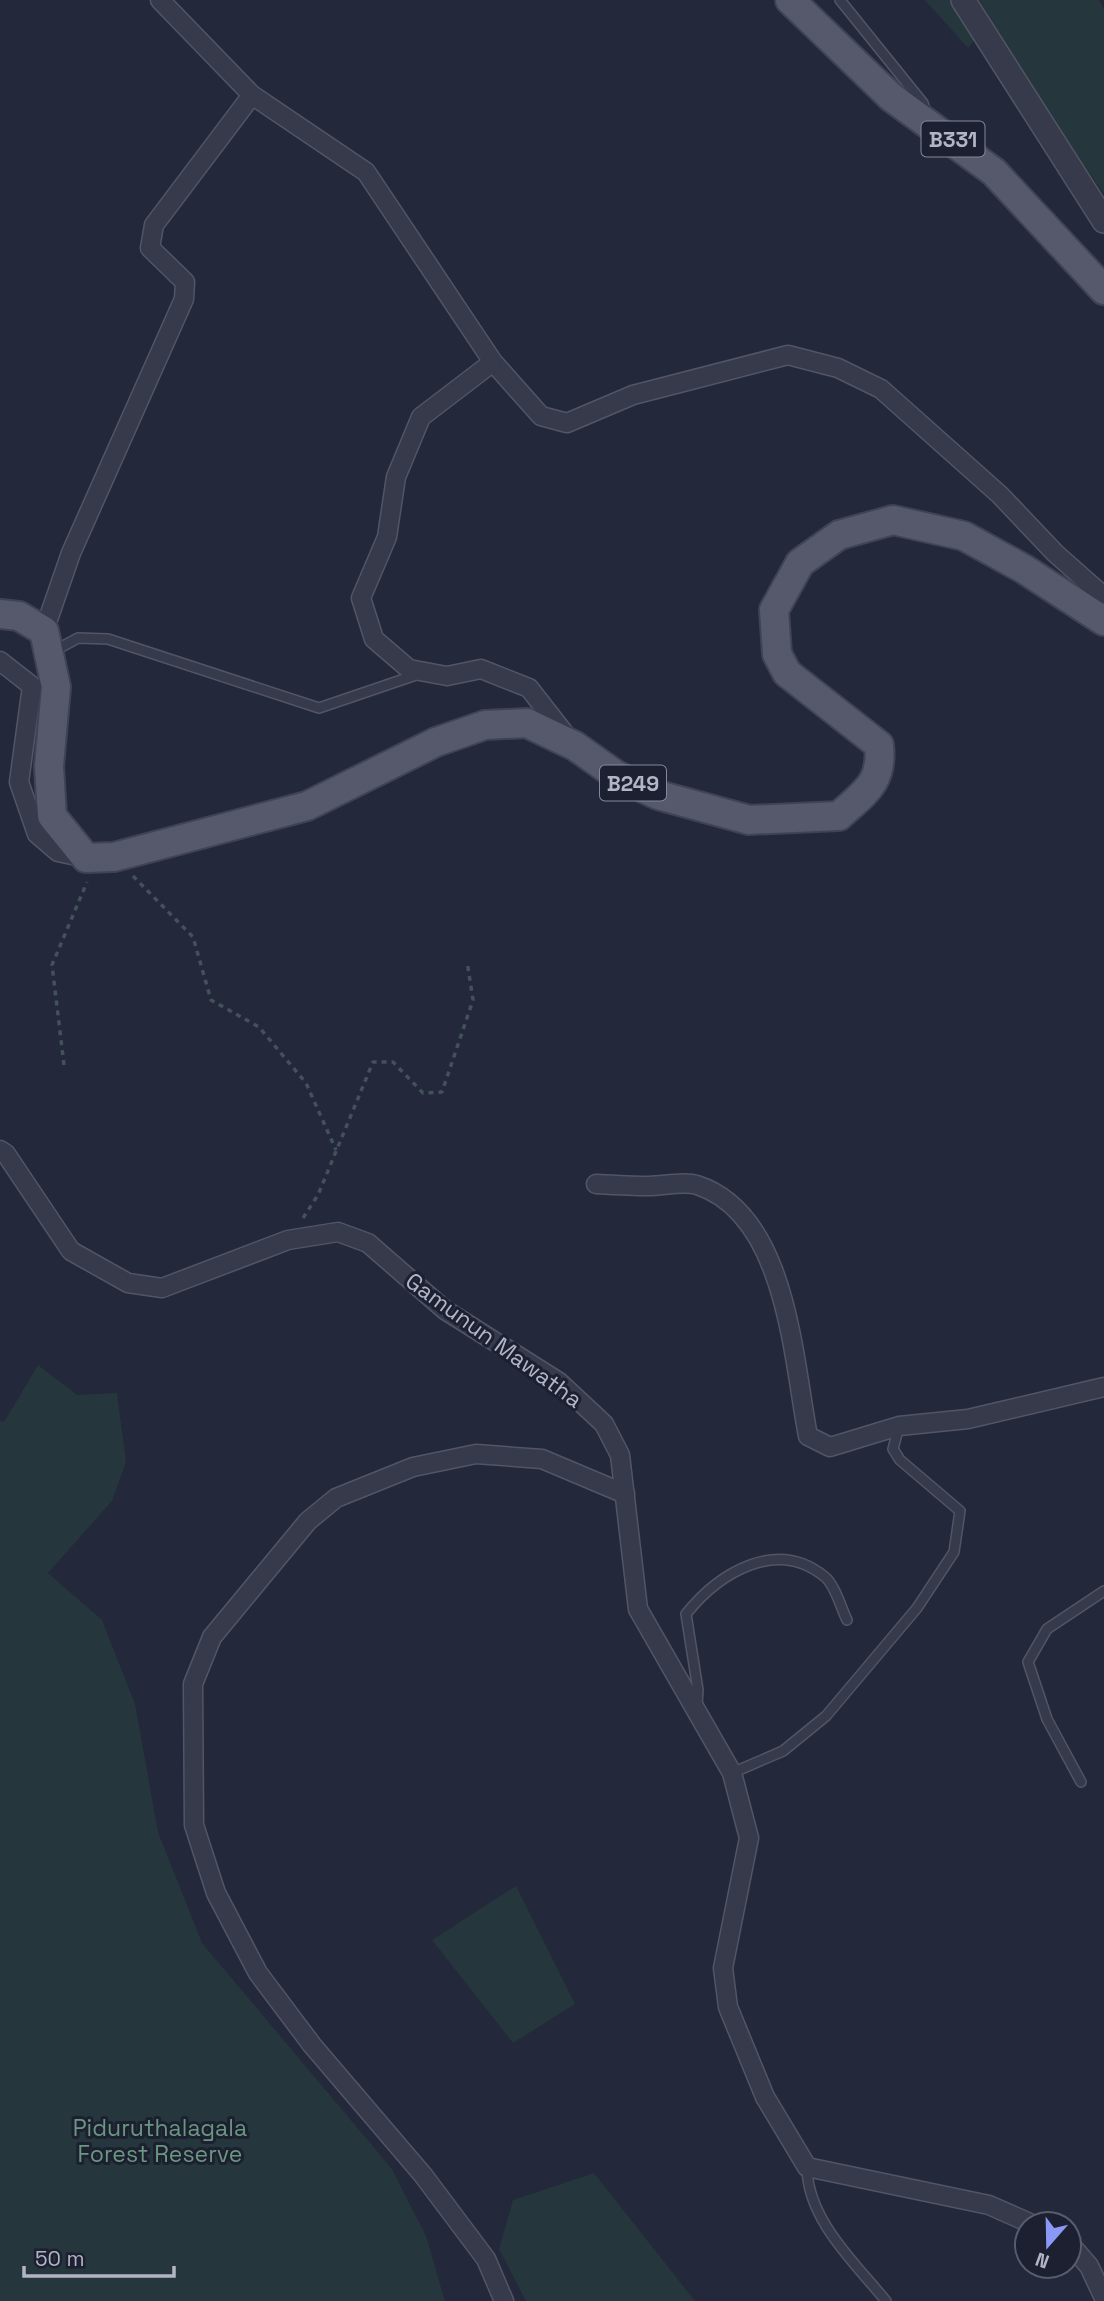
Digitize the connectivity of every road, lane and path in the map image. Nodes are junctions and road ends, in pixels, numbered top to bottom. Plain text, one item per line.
1 (160, 0) edge
2 (790, 0) edge
3 (839, 0) edge
4 (963, 0) edge
5 (252, 95) junction
6 (930, 122) junction
7 (1104, 221) edge
8 (1104, 290) edge
9 (493, 362) junction
10 (1103, 608) edge
11 (0, 614) edge
12 (46, 643) junction
13 (0, 661) edge
14 (424, 672) junction
15 (575, 746) junction
16 (99, 858) junction
17 (467, 961) dead end
18 (64, 1065) dead end
19 (336, 1150) junction
20 (2, 1153) edge
21 (596, 1184) dead end
22 (288, 1240) junction
23 (1104, 1387) edge
24 (899, 1426) junction
25 (625, 1494) junction
26 (1104, 1591) edge
27 (847, 1620) dead end
28 (696, 1710) junction
29 (732, 1773) junction
30 (1081, 1782) dead end
31 (807, 2167) junction
32 (1013, 2216) edge
33 (1083, 2259) edge
34 (1104, 2298) edge
35 (504, 2301) edge
36 (886, 2301) edge

1 - 5 street
2 - 6 main road, B331
3 - 6 lane
4 - 7 street
5 - 9 street
5 - 12 street
6 - 8 main road, B331
9 - 10 street
9 - 14 street
10 - 15 main road, B249
11 - 12 main road
12 - 14 lane
12 - 16 main road
13 - 16 street
14 - 15 street
15 - 16 main road, B249
16 - 18 path
16 - 19 path
17 - 19 path
19 - 22 path
20 - 22 street, Gamunun Mawatha
21 - 24 street
22 - 25 street, Gamunun Mawatha
23 - 24 street
24 - 29 lane
25 - 28 street, Gamunun Mawatha
25 - 35 street
26 - 30 lane
27 - 28 lane
28 - 29 street, Gamunun Mawatha
29 - 31 street, Gamunun Mawatha
31 - 32 street
31 - 36 lane
33 - 34 street

